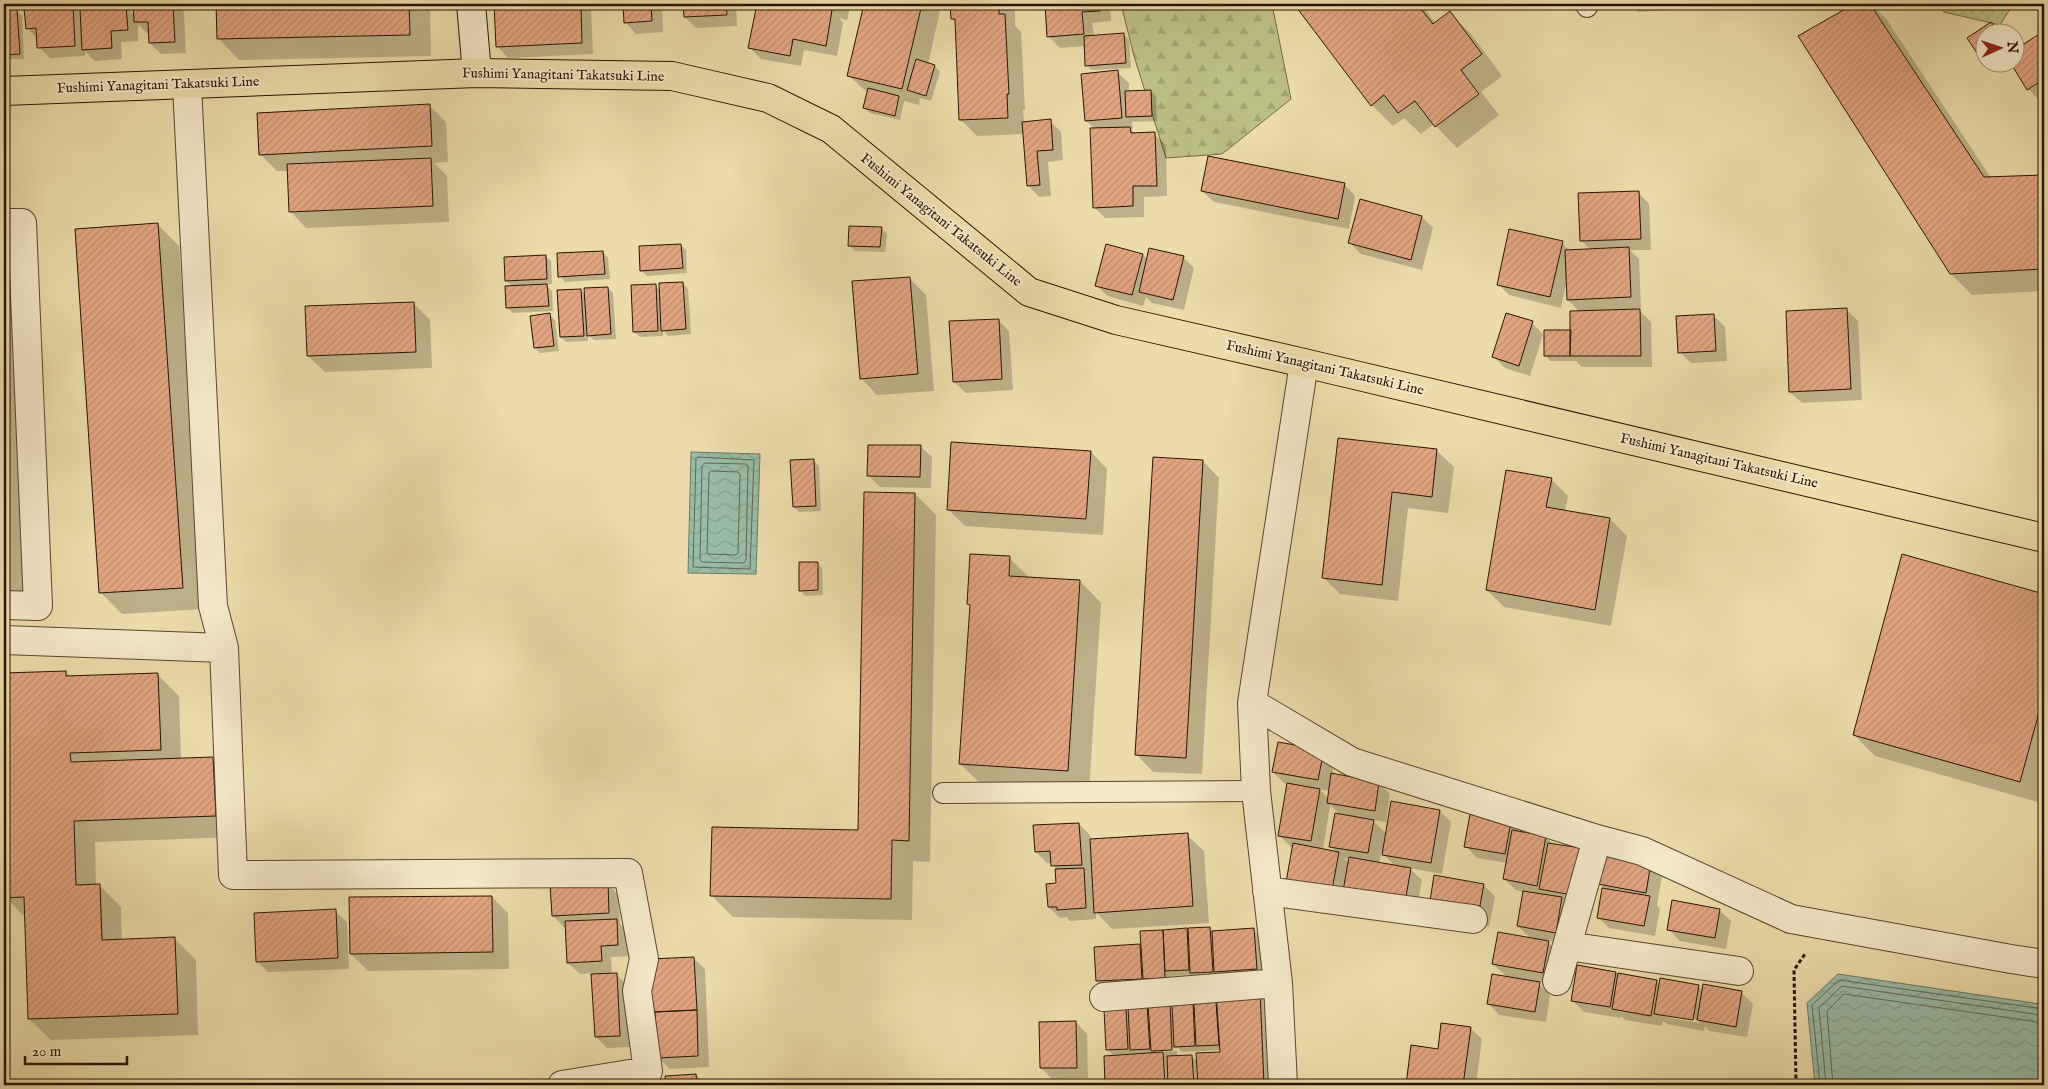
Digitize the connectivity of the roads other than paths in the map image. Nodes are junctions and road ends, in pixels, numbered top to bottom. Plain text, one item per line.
1 (470, 4) edge
2 (477, 73) junction
3 (187, 85) junction
4 (4, 91) edge
5 (4, 223) edge
6 (1304, 363) junction
7 (2040, 533) edge
8 (4, 605) edge
9 (4, 640) edge
10 (224, 648) junction
11 (1252, 703) junction
12 (1256, 791) junction
13 (943, 793) dead end
14 (1597, 839) junction
15 (1267, 891) junction
16 (1473, 919) dead end
17 (1567, 946) junction
18 (2044, 964) edge
19 (1739, 971) dead end
20 (1557, 981) dead end
21 (1278, 983) junction
22 (1104, 997) dead end
23 (562, 1085) edge
24 (1283, 1085) edge

1 - 2 street
2 - 3 main road, Fushimi Yanagitani Takatsuki Line
2 - 6 main road, Fushimi Yanagitani Takatsuki Line
3 - 4 main road, Fushimi Yanagitani Takatsuki Line
3 - 10 street
5 - 8 street
6 - 7 main road, Fushimi Yanagitani Takatsuki Line
6 - 11 street
9 - 10 street
10 - 23 street
11 - 12 street
11 - 14 street
12 - 13 lane
12 - 15 street
14 - 17 street
14 - 18 street
15 - 16 street
15 - 21 street
17 - 19 street
17 - 20 street
21 - 22 street
21 - 24 street

